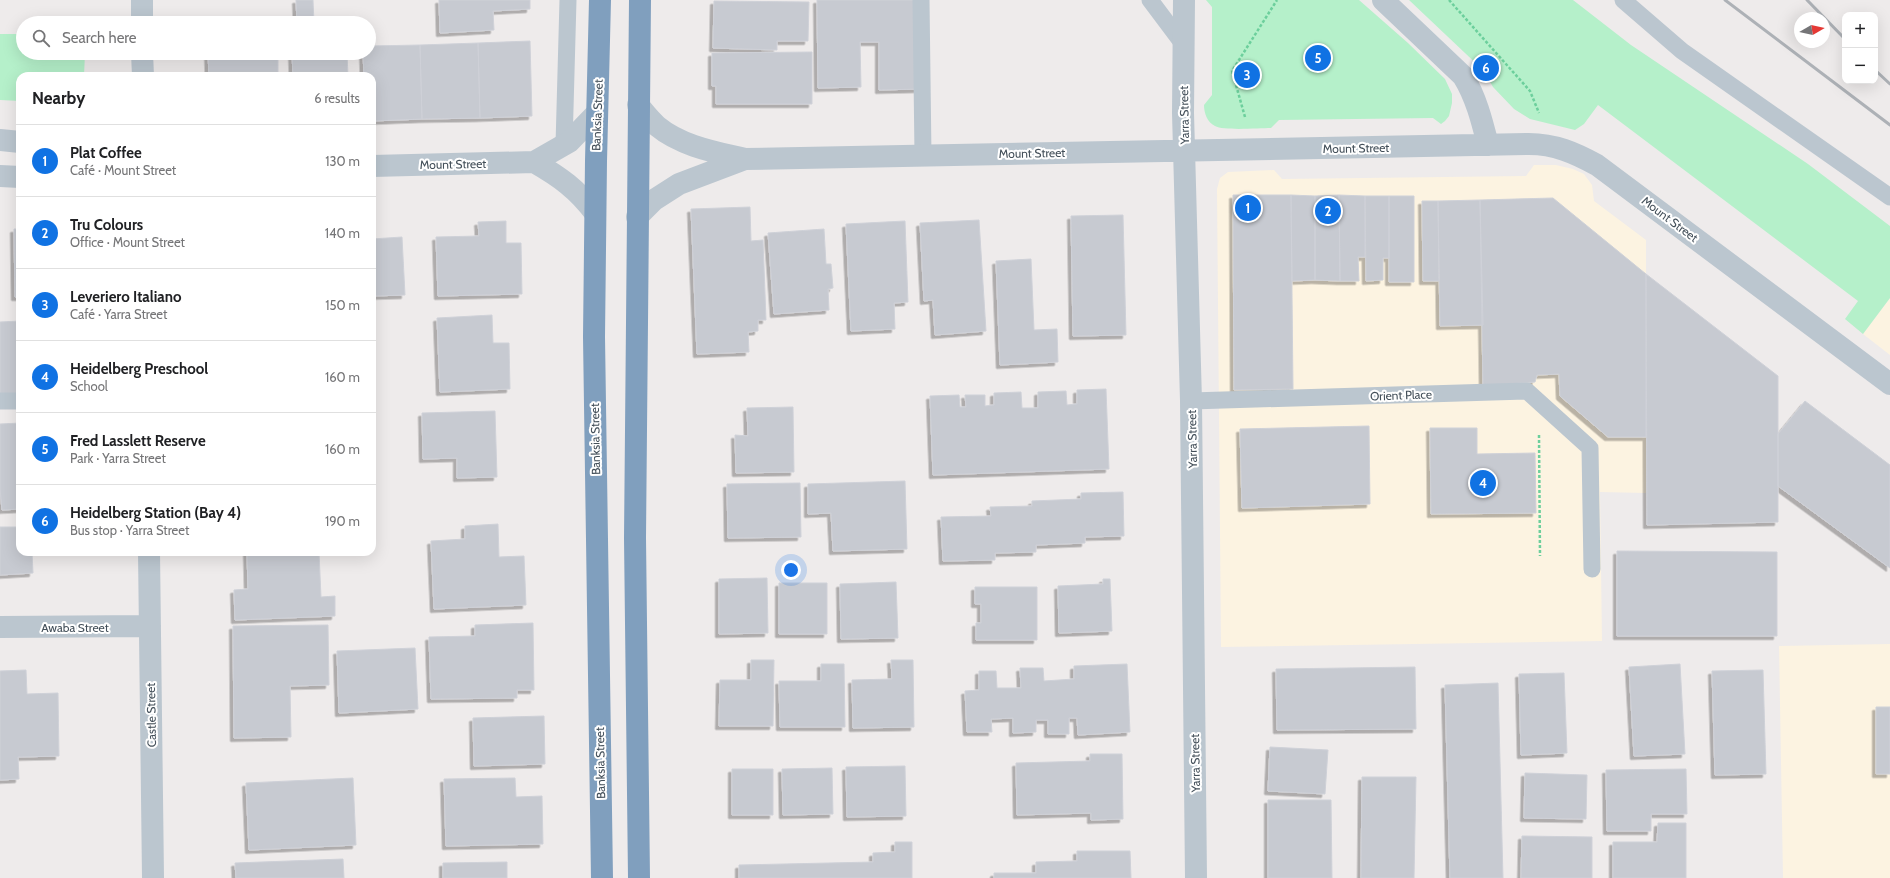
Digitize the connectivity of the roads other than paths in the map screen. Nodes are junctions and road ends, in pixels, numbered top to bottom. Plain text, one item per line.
1 (142, 0) edge
2 (568, 0) edge
3 (600, 0) edge
4 (640, 0) edge
5 (921, 0) edge
6 (1150, 0) edge
7 (1184, 0) edge
8 (1383, 0) edge
9 (1623, 0) edge
10 (142, 16) edge
11 (1183, 44) junction
12 (142, 60) edge
13 (142, 72) edge
14 (638, 105) junction
15 (597, 113) junction
16 (0, 140) edge
17 (16, 142) edge
18 (564, 145) junction
19 (1488, 145) junction
20 (1184, 151) junction
21 (923, 155) junction
22 (745, 159) junction
23 (534, 162) junction
24 (376, 166) edge
25 (0, 176) edge
26 (16, 178) edge
27 (1890, 197) edge
28 (595, 213) junction
29 (637, 217) junction
30 (1890, 384) edge
31 (0, 401) edge
32 (16, 401) edge
33 (1191, 401) junction
34 (148, 556) edge
35 (1592, 569) dead end
36 (150, 626) junction
37 (0, 627) edge
38 (153, 878) edge
39 (602, 878) edge
40 (639, 878) edge
41 (1196, 878) edge

1 - 10 street
2 - 18 lane
3 - 15 highway, Banksia Street
4 - 14 highway
5 - 21 lane
6 - 11 lane
7 - 11 street, Yarra Street
8 - 19 street
9 - 27 lane
11 - 20 street, Yarra Street
12 - 13 street
14 - 22 street, Mount Street
14 - 29 highway
15 - 18 street, Mount Street
15 - 28 highway, Banksia Street
16 - 17 street
18 - 23 street, Mount Street
19 - 20 street, Mount Street
19 - 30 street, Mount Street
20 - 21 street, Mount Street
20 - 33 street, Yarra Street
21 - 22 street, Mount Street
22 - 29 street, Mount Street
23 - 24 street, Mount Street
23 - 28 street
25 - 26 street
28 - 39 highway, Banksia Street
29 - 40 highway
31 - 32 lane
33 - 35 lane, Orient Place
33 - 41 street, Yarra Street
34 - 36 street, Castle Street
36 - 37 street, Awaba Street
36 - 38 street, Castle Street

